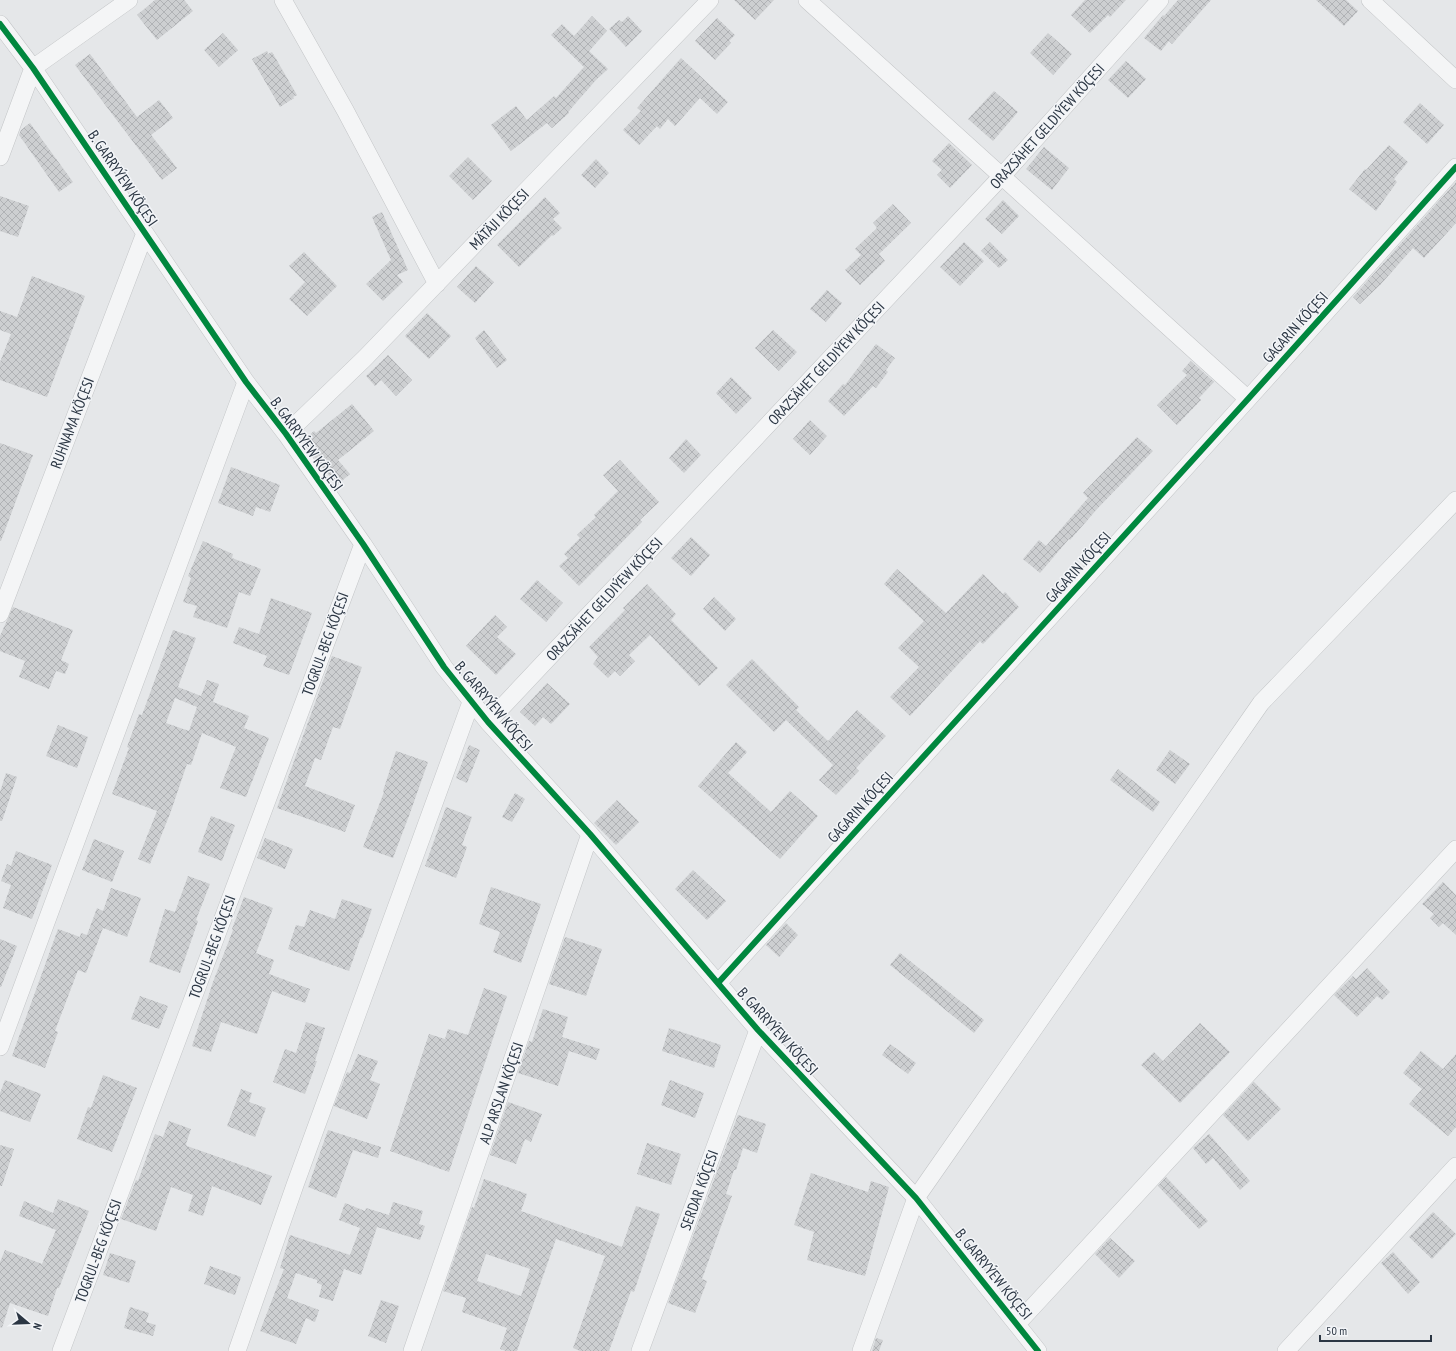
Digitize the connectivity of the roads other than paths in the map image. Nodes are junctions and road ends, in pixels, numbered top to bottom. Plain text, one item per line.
1 (129, 0) edge
2 (283, 0) edge
3 (710, 0) edge
4 (808, 0) edge
5 (1160, 0) edge
6 (1370, 0) edge
7 (0, 24) edge
8 (33, 68) junction
9 (1456, 80) edge
10 (0, 157) edge
11 (1456, 167) edge
12 (1002, 176) junction
13 (145, 233) junction
14 (437, 284) junction
15 (246, 382) junction
16 (1248, 399) junction
17 (286, 434) junction
18 (1456, 500) edge
19 (363, 544) junction
20 (0, 614) edge
21 (471, 702) junction
22 (488, 722) junction
23 (590, 834) junction
24 (1456, 850) edge
25 (718, 983) junction
26 (758, 1030) junction
27 (0, 1047) edge
28 (1456, 1166) edge
29 (916, 1198) junction
30 (1017, 1324) junction
31 (61, 1351) edge
32 (237, 1351) edge
33 (412, 1351) edge
34 (640, 1351) edge
35 (861, 1351) edge
36 (1038, 1351) edge
37 (1286, 1351) edge

1 - 8 street
2 - 14 street
3 - 14 street, MÄTÄJI KÖÇESI
4 - 12 street
5 - 12 street, ORAZSÄHET GELDIÝEW KÖÇESI
6 - 9 street
7 - 8 street, B. GARRYÝEW KÖÇESI
8 - 10 street
8 - 13 street, B. GARRYÝEW KÖÇESI
11 - 16 street, GAGARIN KÖÇESI
12 - 16 street
12 - 22 street, ORAZSÄHET GELDIÝEW KÖÇESI
13 - 15 street, B. GARRYÝEW KÖÇESI
13 - 20 street, RUHNAMA KÖÇESI
14 - 17 street, MÄTÄJI KÖÇESI
15 - 17 street, B. GARRYÝEW KÖÇESI
15 - 27 street
16 - 25 street, GAGARIN KÖÇESI
17 - 19 street, B. GARRYÝEW KÖÇESI
18 - 29 street
19 - 21 street, B. GARRYÝEW KÖÇESI
19 - 31 street, TOGRUL-BEG KÖÇESI
21 - 22 street, B. GARRYÝEW KÖÇESI
21 - 32 street
22 - 23 street, B. GARRYÝEW KÖÇESI
23 - 25 street, B. GARRYÝEW KÖÇESI
23 - 33 street, ALP ARSLAN KÖÇESI
24 - 30 street
25 - 26 street, B. GARRYÝEW KÖÇESI
26 - 29 street, B. GARRYÝEW KÖÇESI
26 - 34 street, SERDAR KÖÇESI
28 - 37 street
29 - 30 street, B. GARRYÝEW KÖÇESI
29 - 35 street
30 - 36 street, B. GARRYÝEW KÖÇESI

